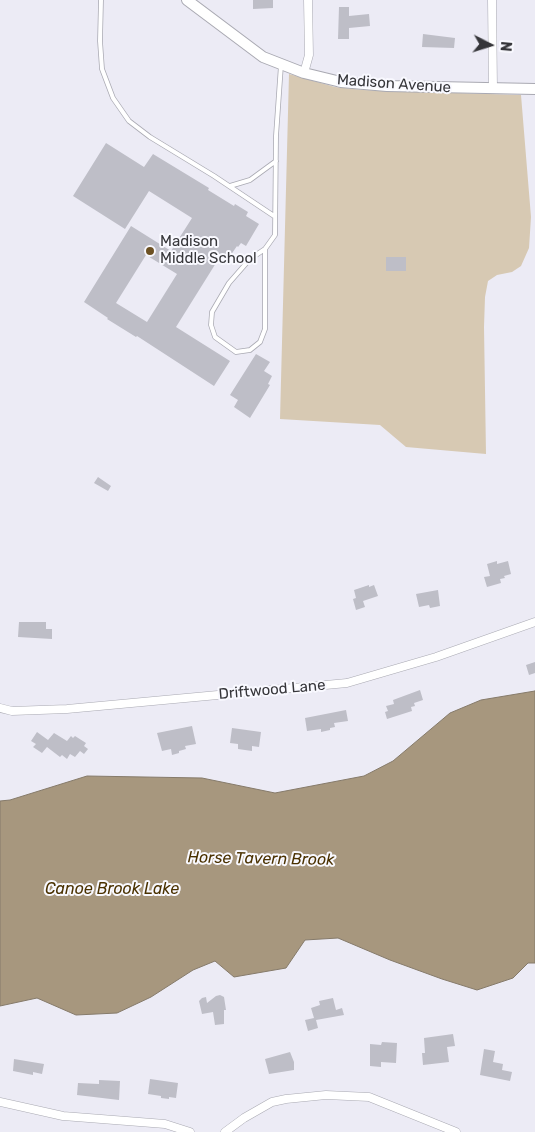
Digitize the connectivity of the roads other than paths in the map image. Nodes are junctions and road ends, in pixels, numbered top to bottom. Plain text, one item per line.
1 (102, 0) edge
2 (187, 0) edge
3 (308, 0) edge
4 (492, 0) edge
5 (281, 65) junction
6 (304, 73) junction
7 (494, 89) junction
8 (535, 90) edge
9 (276, 161) junction
10 (230, 186) junction
11 (274, 216) junction
12 (265, 249) junction
13 (535, 622) edge
14 (0, 708) edge
15 (0, 1102) edge
16 (190, 1132) edge
17 (225, 1132) edge
18 (456, 1132) edge

1 - 10 lane
2 - 5 street, Madison Avenue
3 - 6 street
4 - 7 street
5 - 6 street, Madison Avenue
5 - 9 lane
6 - 7 street, Madison Avenue
7 - 8 street, Madison Avenue
9 - 10 lane
9 - 11 lane
10 - 11 lane
11 - 12 lane
12 - 12 lane
13 - 14 street, Driftwood Lane
15 - 16 street
17 - 18 street

